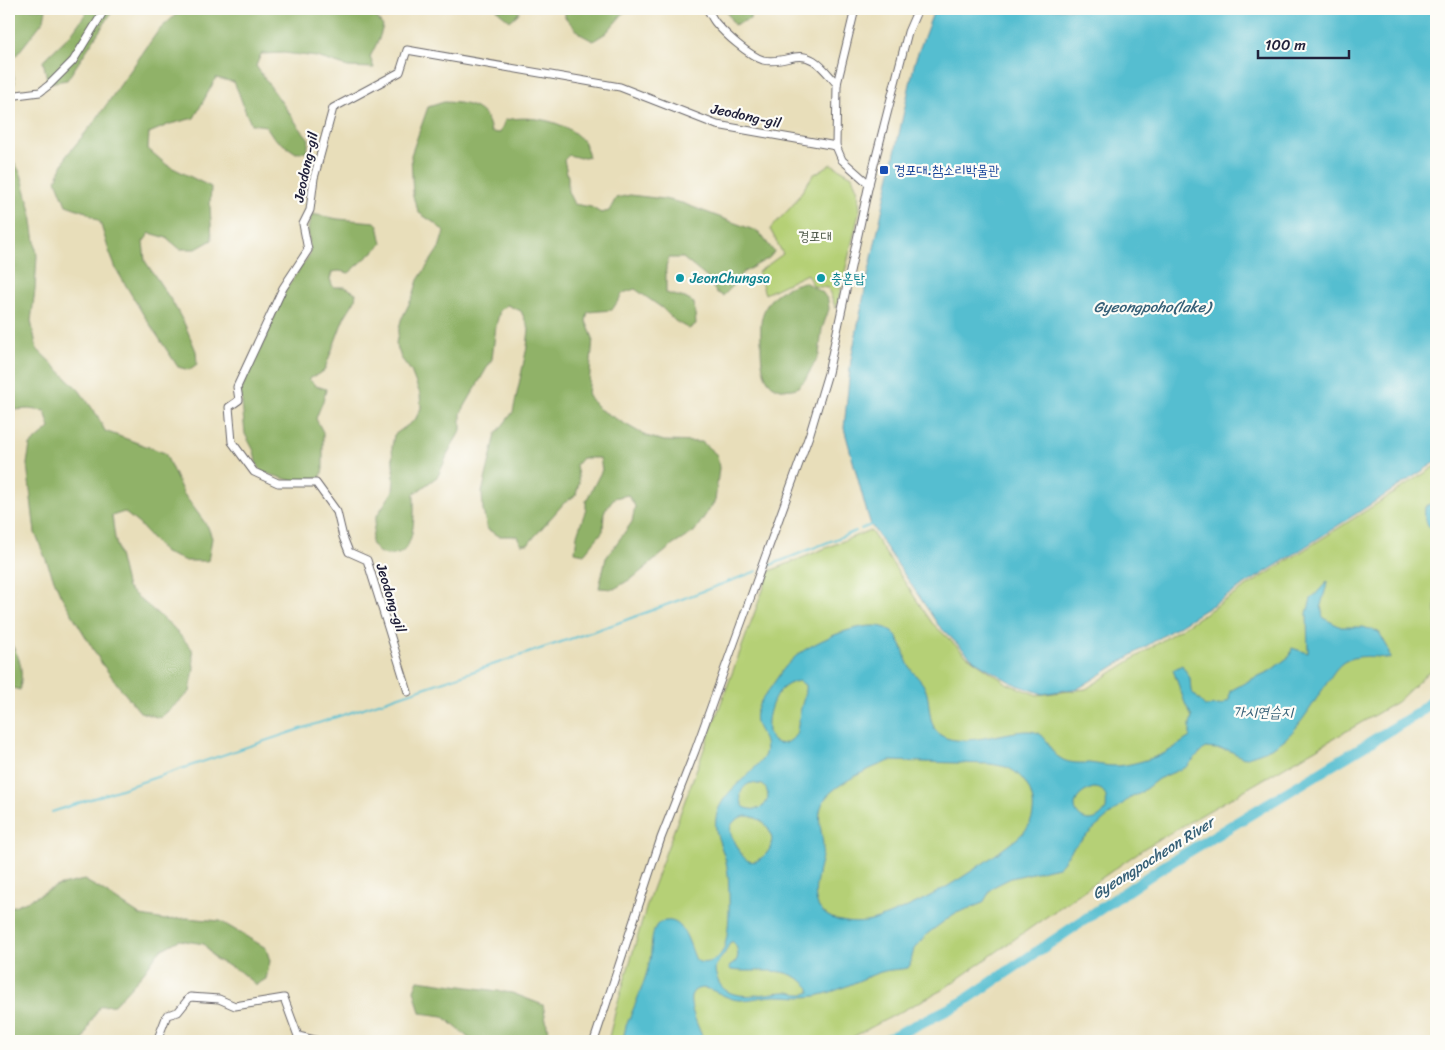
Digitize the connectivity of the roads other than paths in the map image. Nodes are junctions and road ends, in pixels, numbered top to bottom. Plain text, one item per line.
1 (105, 9) edge
2 (707, 9) edge
3 (855, 9) edge
4 (918, 9) edge
5 (837, 84) junction
6 (9, 96) edge
7 (836, 146) junction
8 (869, 184) junction
9 (408, 692) dead end
10 (157, 1041) edge
11 (319, 1041) edge
12 (594, 1041) edge

1 - 6 street
2 - 5 street
3 - 5 street
4 - 8 street
5 - 7 street
7 - 8 street
7 - 9 street, Jeodong-gil
8 - 12 street
10 - 11 street

